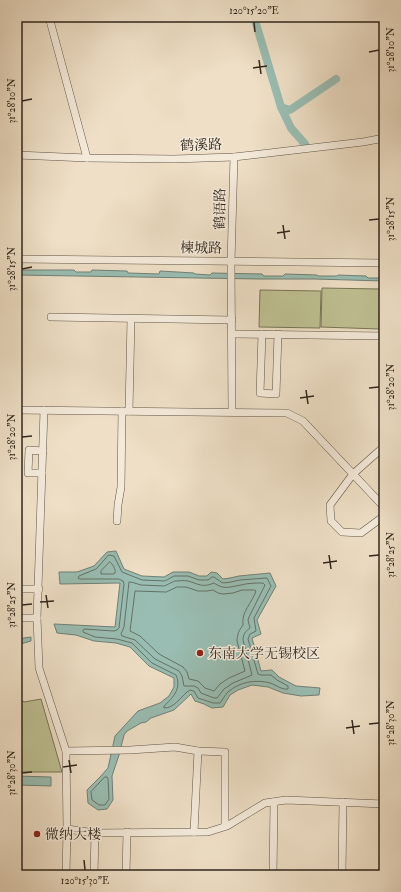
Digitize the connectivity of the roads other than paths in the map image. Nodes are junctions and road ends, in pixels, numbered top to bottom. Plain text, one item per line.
1 (49, 17) edge
2 (384, 138) edge
3 (17, 155) edge
4 (234, 157) junction
5 (87, 158) junction
6 (17, 258) edge
7 (231, 262) junction
8 (384, 263) edge
9 (51, 317) dead end
10 (131, 319) junction
11 (232, 320) junction
12 (232, 334) junction
13 (262, 334) junction
14 (278, 334) junction
15 (384, 336) edge
16 (17, 410) edge
17 (44, 410) junction
18 (126, 411) junction
19 (232, 412) junction
20 (43, 451) junction
21 (382, 451) edge
22 (42, 473) junction
23 (353, 474) junction
24 (384, 507) edge
25 (384, 516) edge
26 (117, 521) dead end
27 (17, 589) edge
28 (39, 589) junction
29 (17, 618) edge
30 (37, 618) junction
31 (66, 751) junction
32 (198, 751) junction
33 (274, 802) junction
34 (343, 802) junction
35 (384, 804) edge
36 (225, 826) junction
37 (67, 829) junction
38 (127, 832) junction
39 (194, 832) junction
40 (95, 833) junction
41 (66, 875) edge
42 (94, 875) edge
43 (126, 875) edge
44 (273, 875) edge
45 (342, 875) edge

1 - 5 street
2 - 4 street, 鹤溪路
3 - 5 street, 鹤溪路
4 - 5 street, 鹤溪路
4 - 7 street, 鹤语路
6 - 7 street, 楝城路
7 - 8 street, 楝城路
7 - 11 street, 鹤语路
9 - 10 street
10 - 11 street
10 - 18 street
11 - 12 street, 鹤语路
12 - 13 street
12 - 19 street, 鹤语路
13 - 14 street
13 - 14 street
14 - 15 street
16 - 17 street
17 - 18 street
17 - 20 street
18 - 19 street
18 - 26 street
19 - 23 street
20 - 22 street
20 - 22 street
21 - 23 street
22 - 28 street
23 - 24 street
23 - 25 street
27 - 28 street
28 - 30 street
29 - 30 street
30 - 31 street
31 - 32 street
31 - 37 street
32 - 36 street
32 - 39 street
33 - 34 street
33 - 36 street
33 - 44 street
34 - 35 street
34 - 45 street
36 - 39 street
37 - 40 street
37 - 41 street
38 - 39 street
38 - 40 street
38 - 43 street
40 - 42 street

